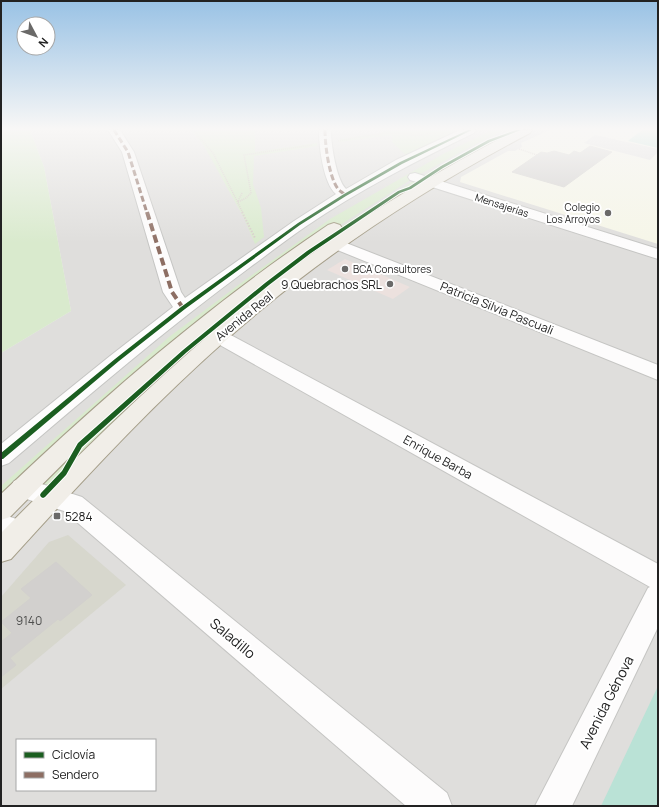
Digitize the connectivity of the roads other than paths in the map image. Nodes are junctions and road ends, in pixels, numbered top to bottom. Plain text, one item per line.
1 (133, 168) edge
2 (333, 168) edge
3 (393, 168) edge
4 (439, 168) edge
5 (446, 168) edge
6 (422, 179) junction
7 (345, 195) junction
8 (336, 244) junction
9 (658, 254) edge
10 (183, 308) junction
11 (218, 336) junction
12 (658, 373) edge
13 (1, 457) edge
14 (23, 488) junction
15 (52, 497) junction
16 (1, 510) edge
17 (10, 528) edge
18 (1, 551) edge
19 (658, 578) edge
20 (658, 598) edge
21 (434, 806) edge
22 (553, 806) edge

1 - 10 street
2 - 7 street
3 - 7 street
4 - 6 main road, Avenida Real
5 - 6 main road, Avenida Real
6 - 8 main road, Avenida Real
6 - 9 street, Mensajerías
6 - 14 main road, Avenida Real
7 - 10 street
8 - 11 main road, Avenida Real
8 - 12 street, Patricia Silvia Pascuali
10 - 13 street
11 - 15 main road, Avenida Real
11 - 19 street, Enrique Barba
14 - 15 street, Saladillo
14 - 16 main road, Avenida Real
15 - 17 main road, Avenida Real
15 - 21 street, Saladillo
17 - 18 main road, Avenida Real
20 - 22 street, Avenida Génova

